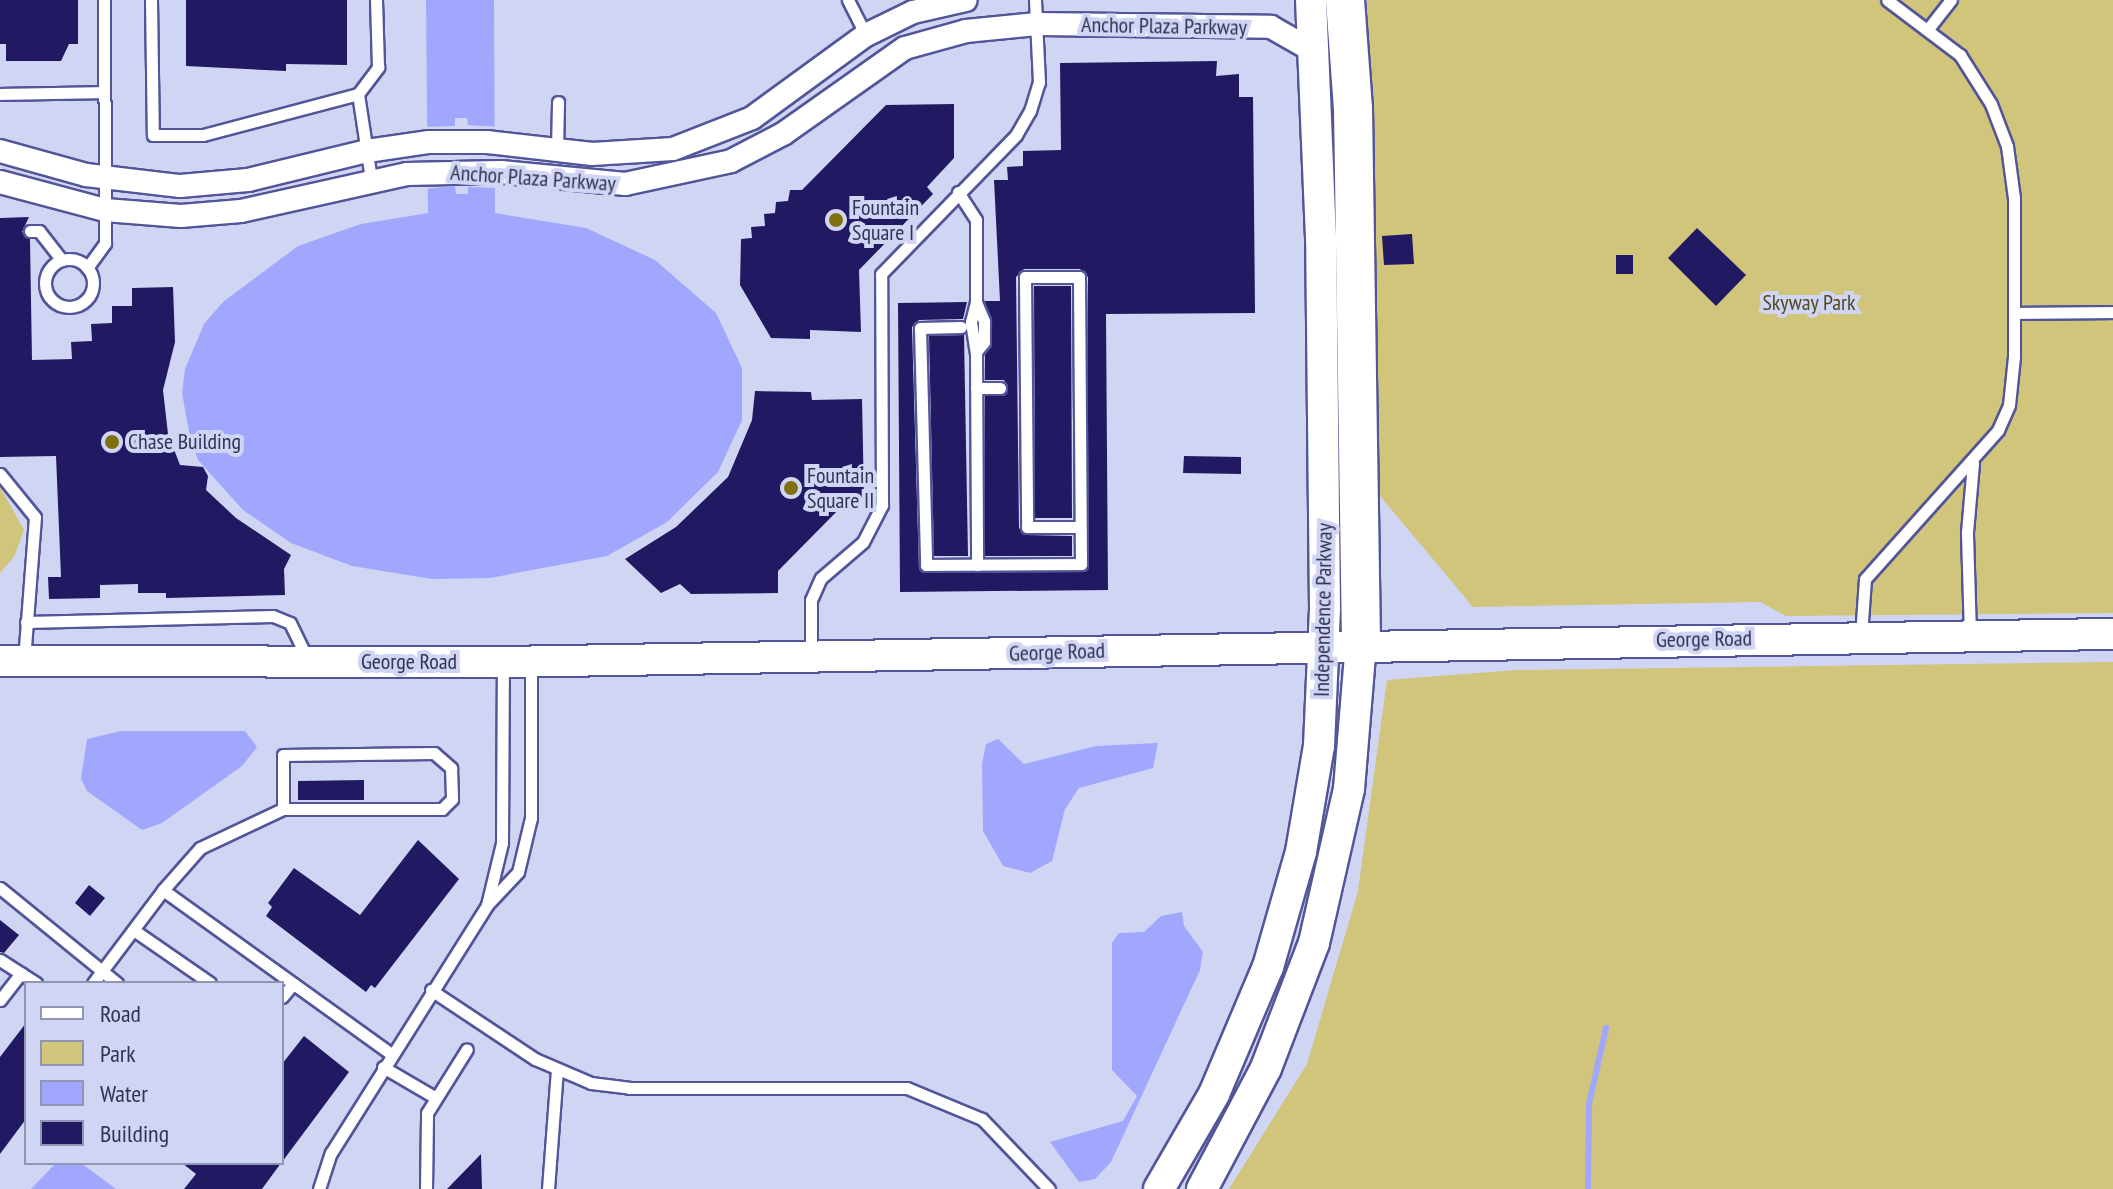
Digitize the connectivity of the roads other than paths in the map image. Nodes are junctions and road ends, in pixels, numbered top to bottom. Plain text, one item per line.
1 (104, 0) edge
2 (151, 0) edge
3 (376, 0) edge
4 (848, 0) edge
5 (966, 0) edge
6 (1035, 0) edge
7 (1311, 0) edge
8 (1345, 0) edge
9 (1887, 0) edge
10 (1951, 0) edge
11 (1037, 24) junction
12 (1928, 29) junction
13 (866, 35) junction
14 (1315, 52) junction
15 (104, 92) junction
16 (0, 94) edge
17 (358, 94) junction
18 (558, 102) dead end
19 (0, 151) edge
20 (367, 151) junction
21 (557, 151) junction
22 (104, 179) junction
23 (371, 179) junction
24 (0, 182) edge
25 (958, 192) junction
26 (105, 210) junction
27 (30, 231) dead end
28 (62, 260) junction
29 (87, 268) junction
30 (2113, 312) edge
31 (2014, 313) junction
32 (961, 327) dead end
33 (976, 388) junction
34 (1000, 388) dead end
35 (1973, 463) junction
36 (0, 474) edge
37 (1080, 527) junction
38 (977, 565) junction
39 (26, 622) junction
40 (2113, 634) edge
41 (1970, 636) junction
42 (1861, 637) junction
43 (1343, 644) junction
44 (811, 658) junction
45 (12, 661) edge
46 (309, 662) junction
47 (517, 662) junction
48 (283, 809) junction
49 (0, 888) edge
50 (163, 890) junction
51 (487, 905) junction
52 (135, 931) junction
53 (0, 960) edge
54 (104, 971) junction
55 (21, 973) junction
56 (33, 981) edge
57 (95, 981) edge
58 (115, 981) edge
59 (207, 981) edge
60 (293, 984) junction
61 (431, 990) junction
62 (284, 995) edge
63 (0, 1000) edge
64 (467, 1049) dead end
65 (391, 1054) junction
66 (383, 1067) junction
67 (557, 1070) junction
68 (436, 1098) junction
69 (319, 1189) edge
70 (426, 1189) edge
71 (548, 1189) edge
72 (1049, 1189) edge
73 (1159, 1189) edge
74 (1202, 1189) edge

1 - 15 lane
2 - 17 lane
3 - 17 lane
4 - 13 lane
5 - 13 street, Anchor Plaza Parkway
6 - 11 lane
7 - 14 street, Independence Parkway
8 - 43 highway
9 - 12 lane
10 - 12 lane
11 - 14 street, Anchor Plaza Parkway
11 - 23 street, Anchor Plaza Parkway
11 - 25 lane
12 - 31 lane
13 - 21 street, Anchor Plaza Parkway
14 - 43 street, Independence Parkway
15 - 16 lane
15 - 22 lane
17 - 20 lane
18 - 21 lane
19 - 22 street, Anchor Plaza Parkway
20 - 21 street, Anchor Plaza Parkway
20 - 22 street, Anchor Plaza Parkway
20 - 23 lane
22 - 26 lane
23 - 26 street, Anchor Plaza Parkway
24 - 26 street, Anchor Plaza Parkway
25 - 33 lane
25 - 44 lane
26 - 29 lane
27 - 28 lane
28 - 29 lane
28 - 29 lane
30 - 31 lane
31 - 35 lane
32 - 38 lane
33 - 34 lane
33 - 38 lane
35 - 41 lane
35 - 42 lane
36 - 39 lane
37 - 37 lane
37 - 38 lane
39 - 45 lane
39 - 46 lane
40 - 41 street, George Road
41 - 42 street, George Road
42 - 43 street, George Road
43 - 44 street, George Road
43 - 73 street, Independence Parkway
43 - 74 street, Independence Parkway
44 - 47 street, George Road
45 - 46 street, George Road
46 - 47 street, George Road
47 - 51 lane
47 - 51 lane
48 - 48 lane
48 - 50 lane
49 - 54 lane
50 - 52 lane
50 - 60 lane
51 - 61 lane
52 - 54 lane
52 - 59 lane
53 - 55 lane
54 - 57 lane
54 - 58 lane
55 - 56 lane
55 - 63 lane
60 - 62 lane
60 - 65 lane
61 - 65 lane
61 - 67 lane
64 - 68 lane
65 - 66 lane
66 - 68 lane
66 - 69 lane
67 - 71 lane
67 - 72 lane
68 - 70 lane

